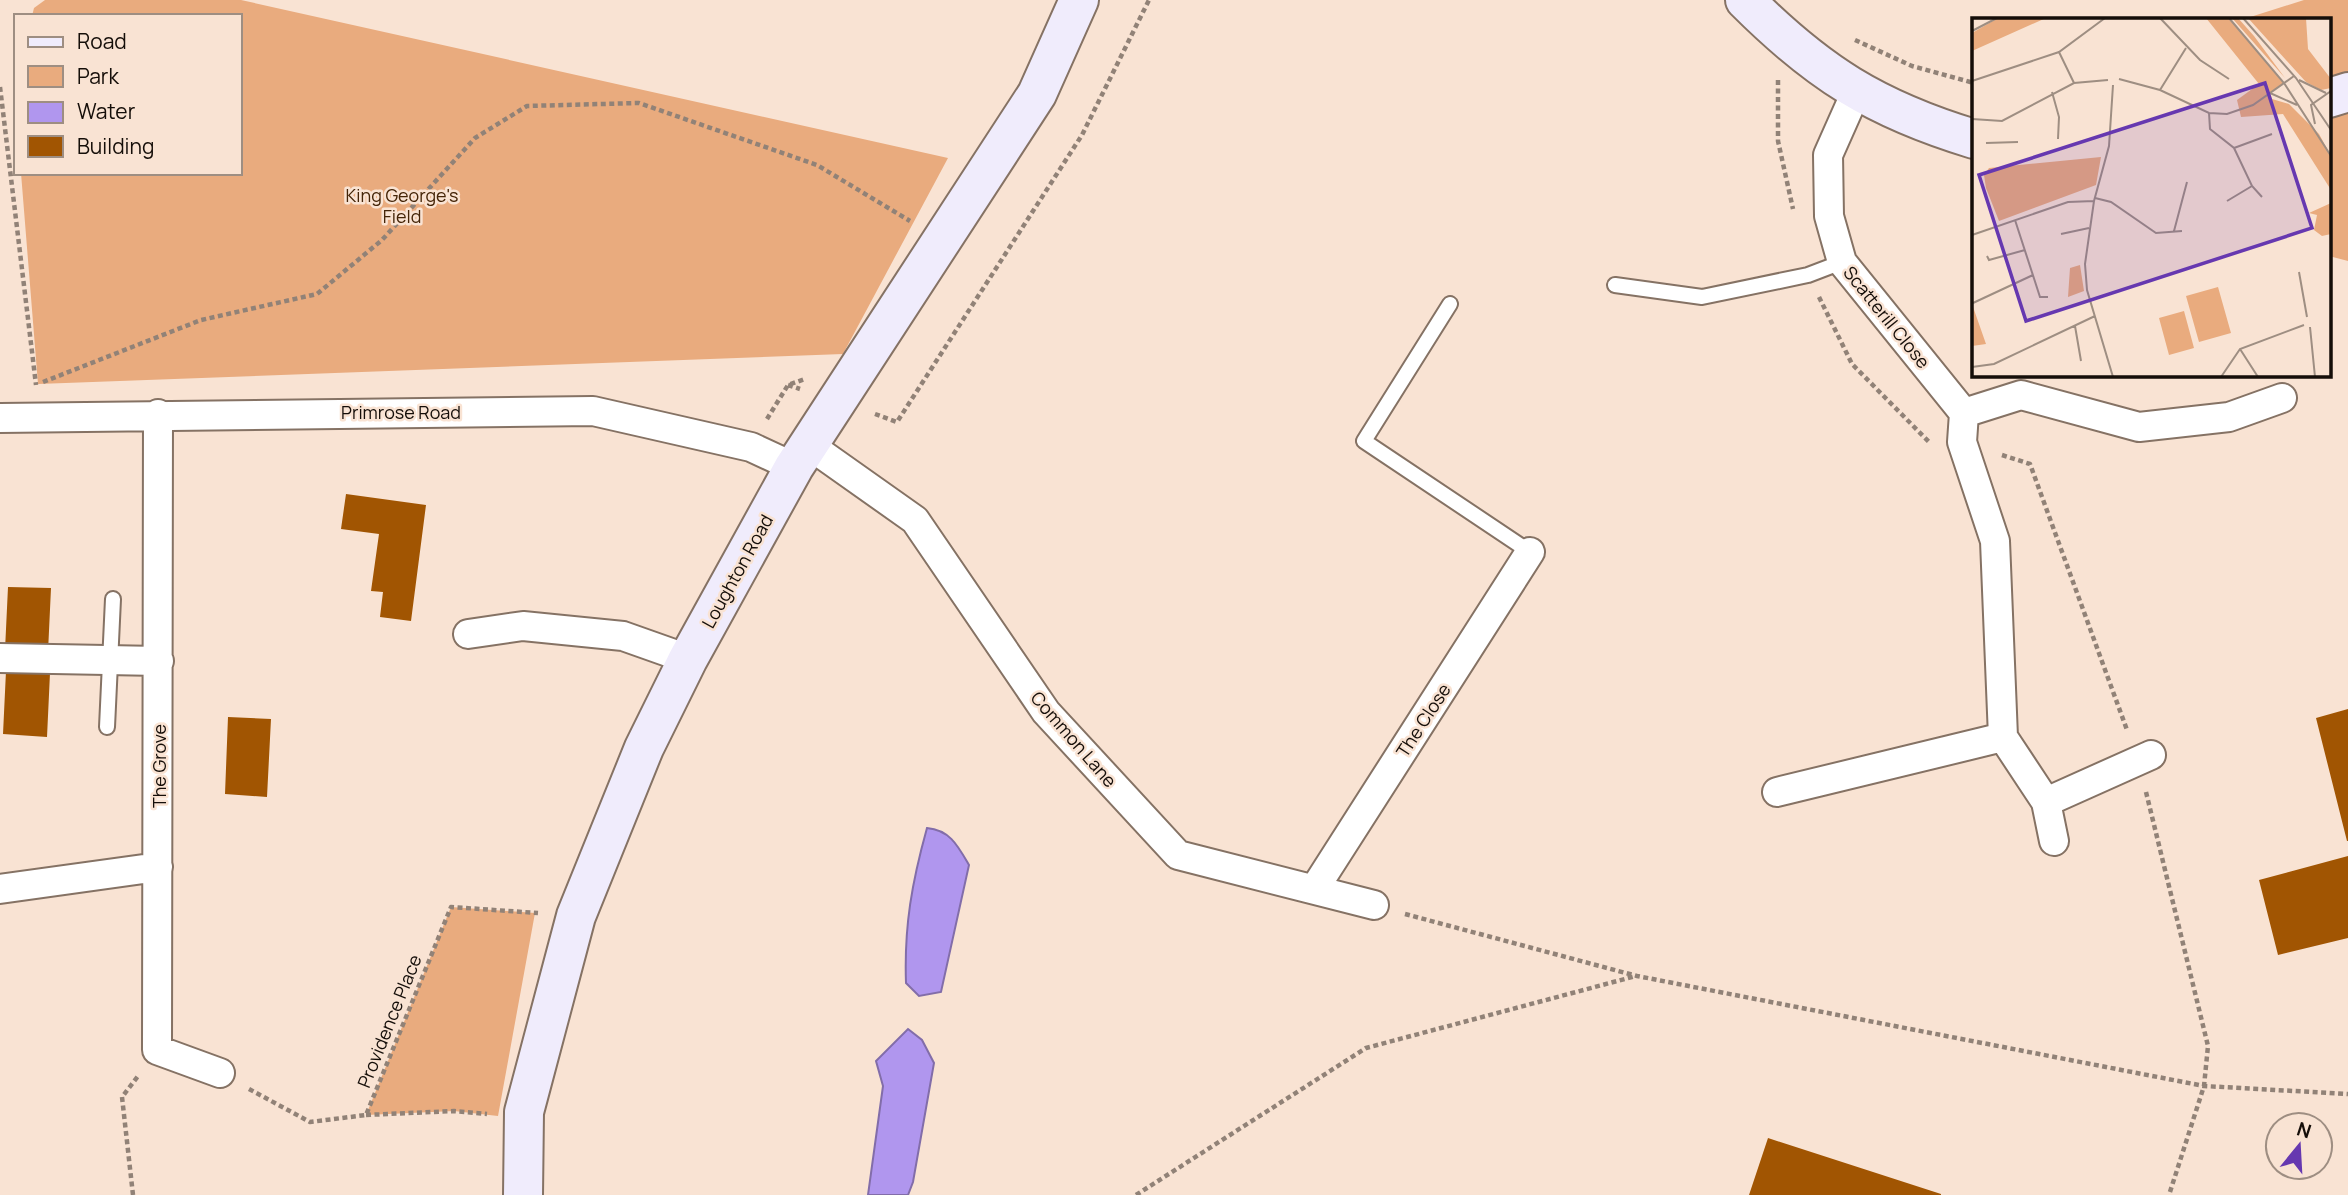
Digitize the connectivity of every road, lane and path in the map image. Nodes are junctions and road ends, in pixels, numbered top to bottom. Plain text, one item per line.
1 (1079, 0) edge
2 (1149, 0) edge
3 (1745, 0) edge
4 (1848, 36) dead end
5 (1972, 83) edge
6 (0, 87) edge
7 (1856, 92) junction
8 (2348, 92) edge
9 (2330, 98) edge
10 (1972, 139) edge
11 (916, 225) dead end
12 (1842, 262) junction
13 (1615, 285) dead end
14 (1450, 304) dead end
15 (36, 385) junction
16 (788, 385) dead end
17 (2282, 398) dead end
18 (838, 402) junction
19 (1964, 413) junction
20 (158, 414) junction
21 (30, 417) junction
22 (0, 418) edge
23 (801, 456) junction
24 (1530, 552) joint
25 (113, 599) dead end
26 (468, 634) dead end
27 (0, 658) edge
28 (688, 659) junction
29 (109, 660) junction
30 (159, 661) junction
31 (107, 727) dead end
32 (2003, 737) junction
33 (2151, 755) dead end
34 (1777, 792) dead end
35 (2046, 802) junction
36 (2054, 841) dead end
37 (159, 867) junction
38 (1315, 888) junction
39 (0, 889) edge
40 (1374, 905) joint
41 (576, 916) junction
42 (1637, 976) junction
43 (157, 1050) junction
44 (220, 1073) joint
45 (2348, 1094) edge
46 (524, 1112) junction
47 (366, 1115) junction
48 (132, 1195) edge
49 (523, 1195) edge
50 (1136, 1195) edge

1 - 18 street, Loughton Road
2 - 18 path
3 - 7 street
4 - 5 path
6 - 15 path
7 - 10 street
7 - 12 street, Scatterill Close
8 - 9 street
11 - 15 path
12 - 13 lane
12 - 19 street, Scatterill Close
14 - 24 lane
15 - 21 path
16 - 18 path
17 - 19 street
18 - 23 street, Loughton Road
19 - 32 street
20 - 21 street, Primrose Road
20 - 23 street, Primrose Road
20 - 30 street, The Grove
21 - 22 street, Primrose Road
23 - 28 street, Loughton Road
23 - 38 street, Common Lane
24 - 38 street, The Close
25 - 29 lane
26 - 28 street
27 - 29 street
28 - 41 street, Loughton Road
29 - 30 street
29 - 31 lane
30 - 37 street, The Grove
32 - 34 street
32 - 35 street
33 - 35 street
35 - 36 street
37 - 39 street
37 - 43 street, The Grove
38 - 40 street, Common Lane
40 - 42 path
41 - 46 street, Loughton Road
41 - 47 path, Providence Place
42 - 45 path
42 - 50 path
43 - 44 street
43 - 48 path
44 - 47 path, Providence Place
46 - 47 path
46 - 49 street, Loughton Road

